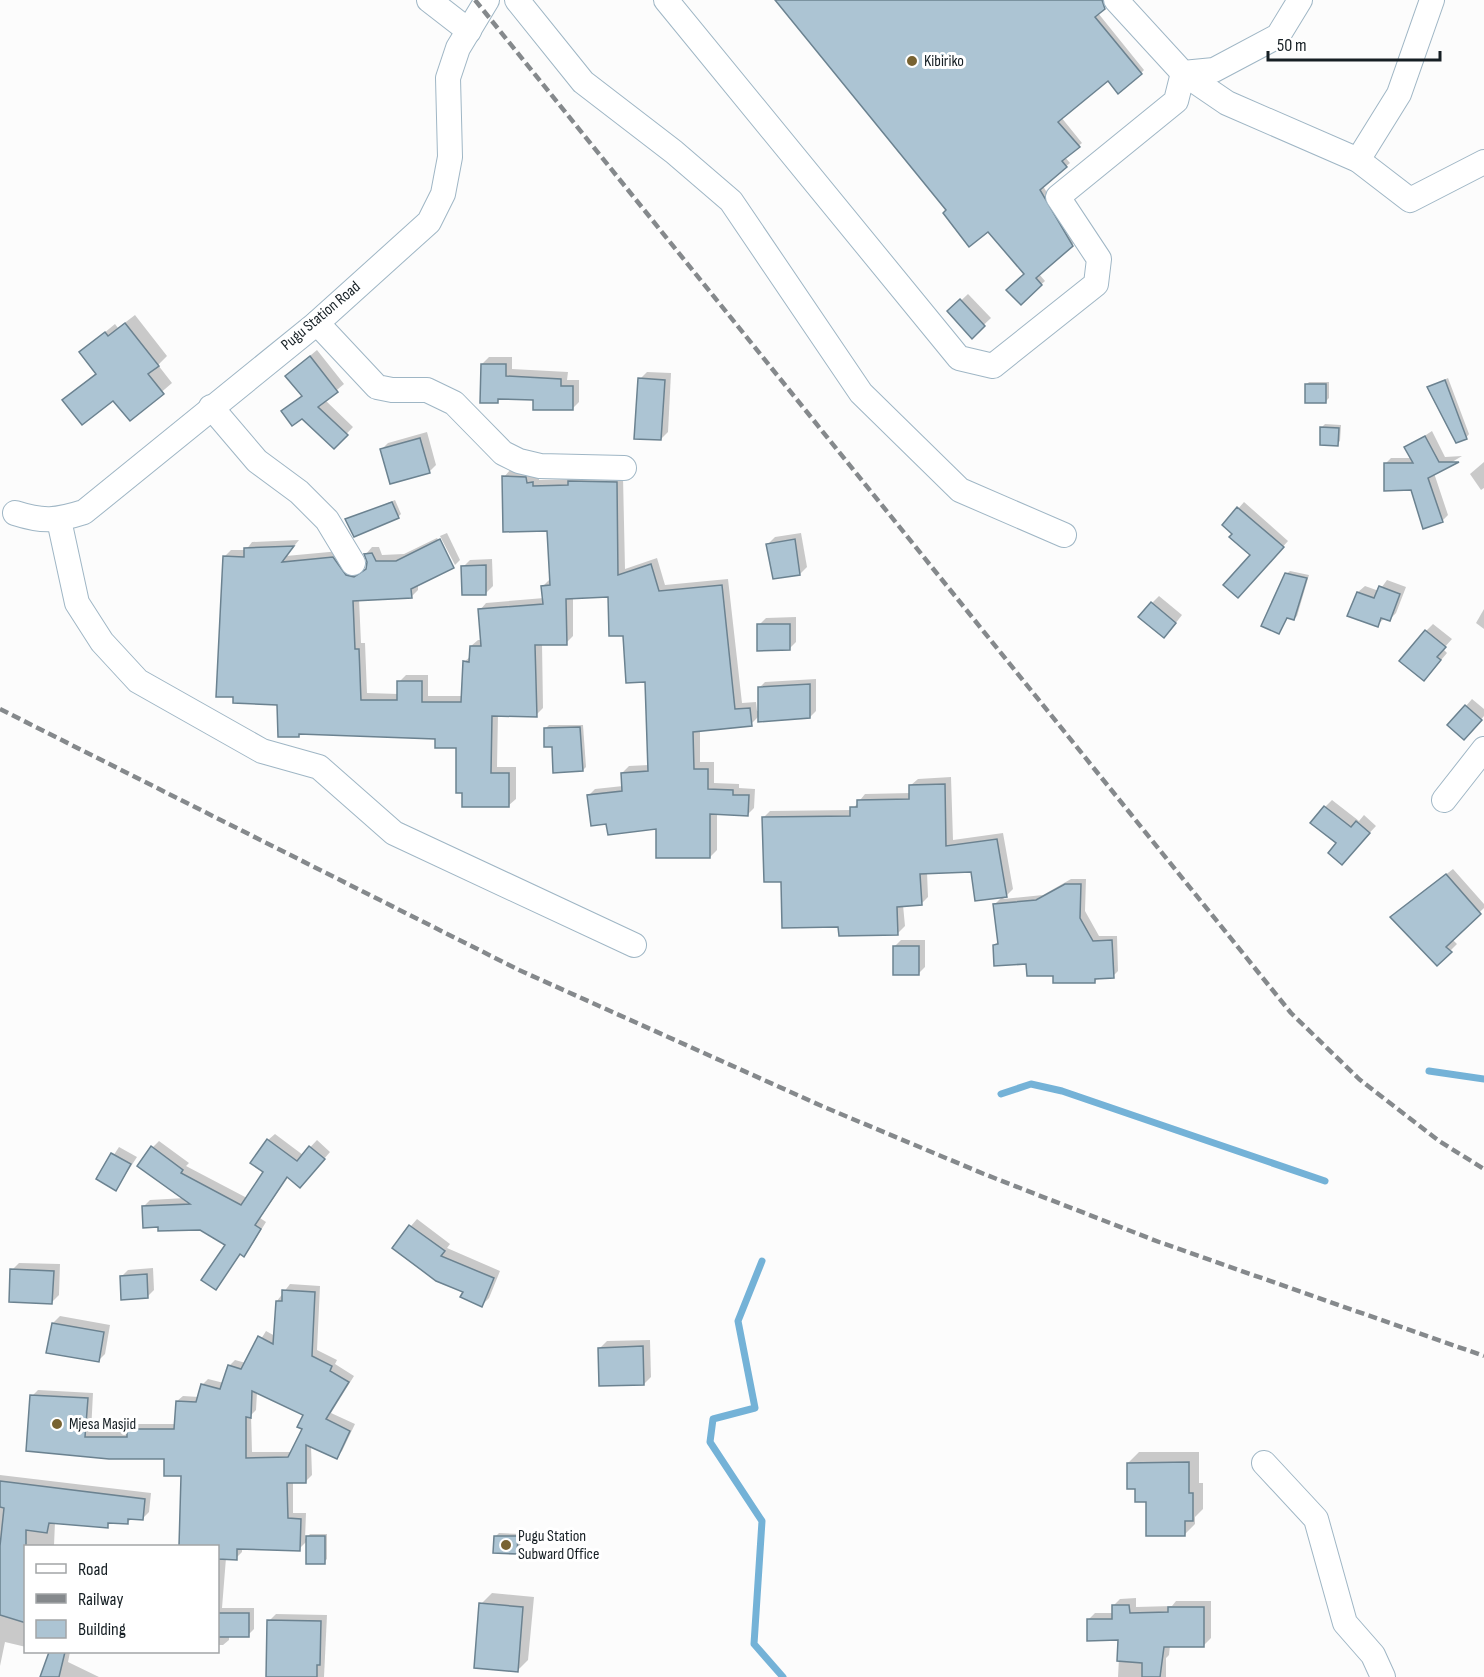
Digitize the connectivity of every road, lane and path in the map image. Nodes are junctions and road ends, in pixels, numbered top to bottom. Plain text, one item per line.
1 (429, 0) edge
2 (487, 0) edge
3 (517, 0) edge
4 (666, 0) edge
5 (1116, 0) edge
6 (1300, 0) edge
7 (1432, 0) edge
8 (469, 31) junction
9 (1183, 73) junction
10 (1358, 160) junction
11 (1484, 162) edge
12 (317, 322) junction
13 (211, 407) junction
14 (624, 468) dead end
15 (15, 513) dead end
16 (59, 520) junction
17 (1064, 535) dead end
18 (353, 563) dead end
19 (1484, 750) edge
20 (1444, 800) dead end
21 (634, 945) dead end
22 (1264, 1463) dead end
23 (1383, 1677) edge

1 - 8 street
2 - 8 street, Pugu Station Road
3 - 17 street
4 - 9 street
5 - 9 street
6 - 9 street
7 - 10 street
8 - 12 street, Pugu Station Road
9 - 10 street
10 - 11 street
12 - 13 street, Pugu Station Road
12 - 14 street
13 - 16 street, Pugu Station Road
13 - 18 street
15 - 16 street, Pugu Station Road
16 - 21 street
19 - 20 street
22 - 23 street

